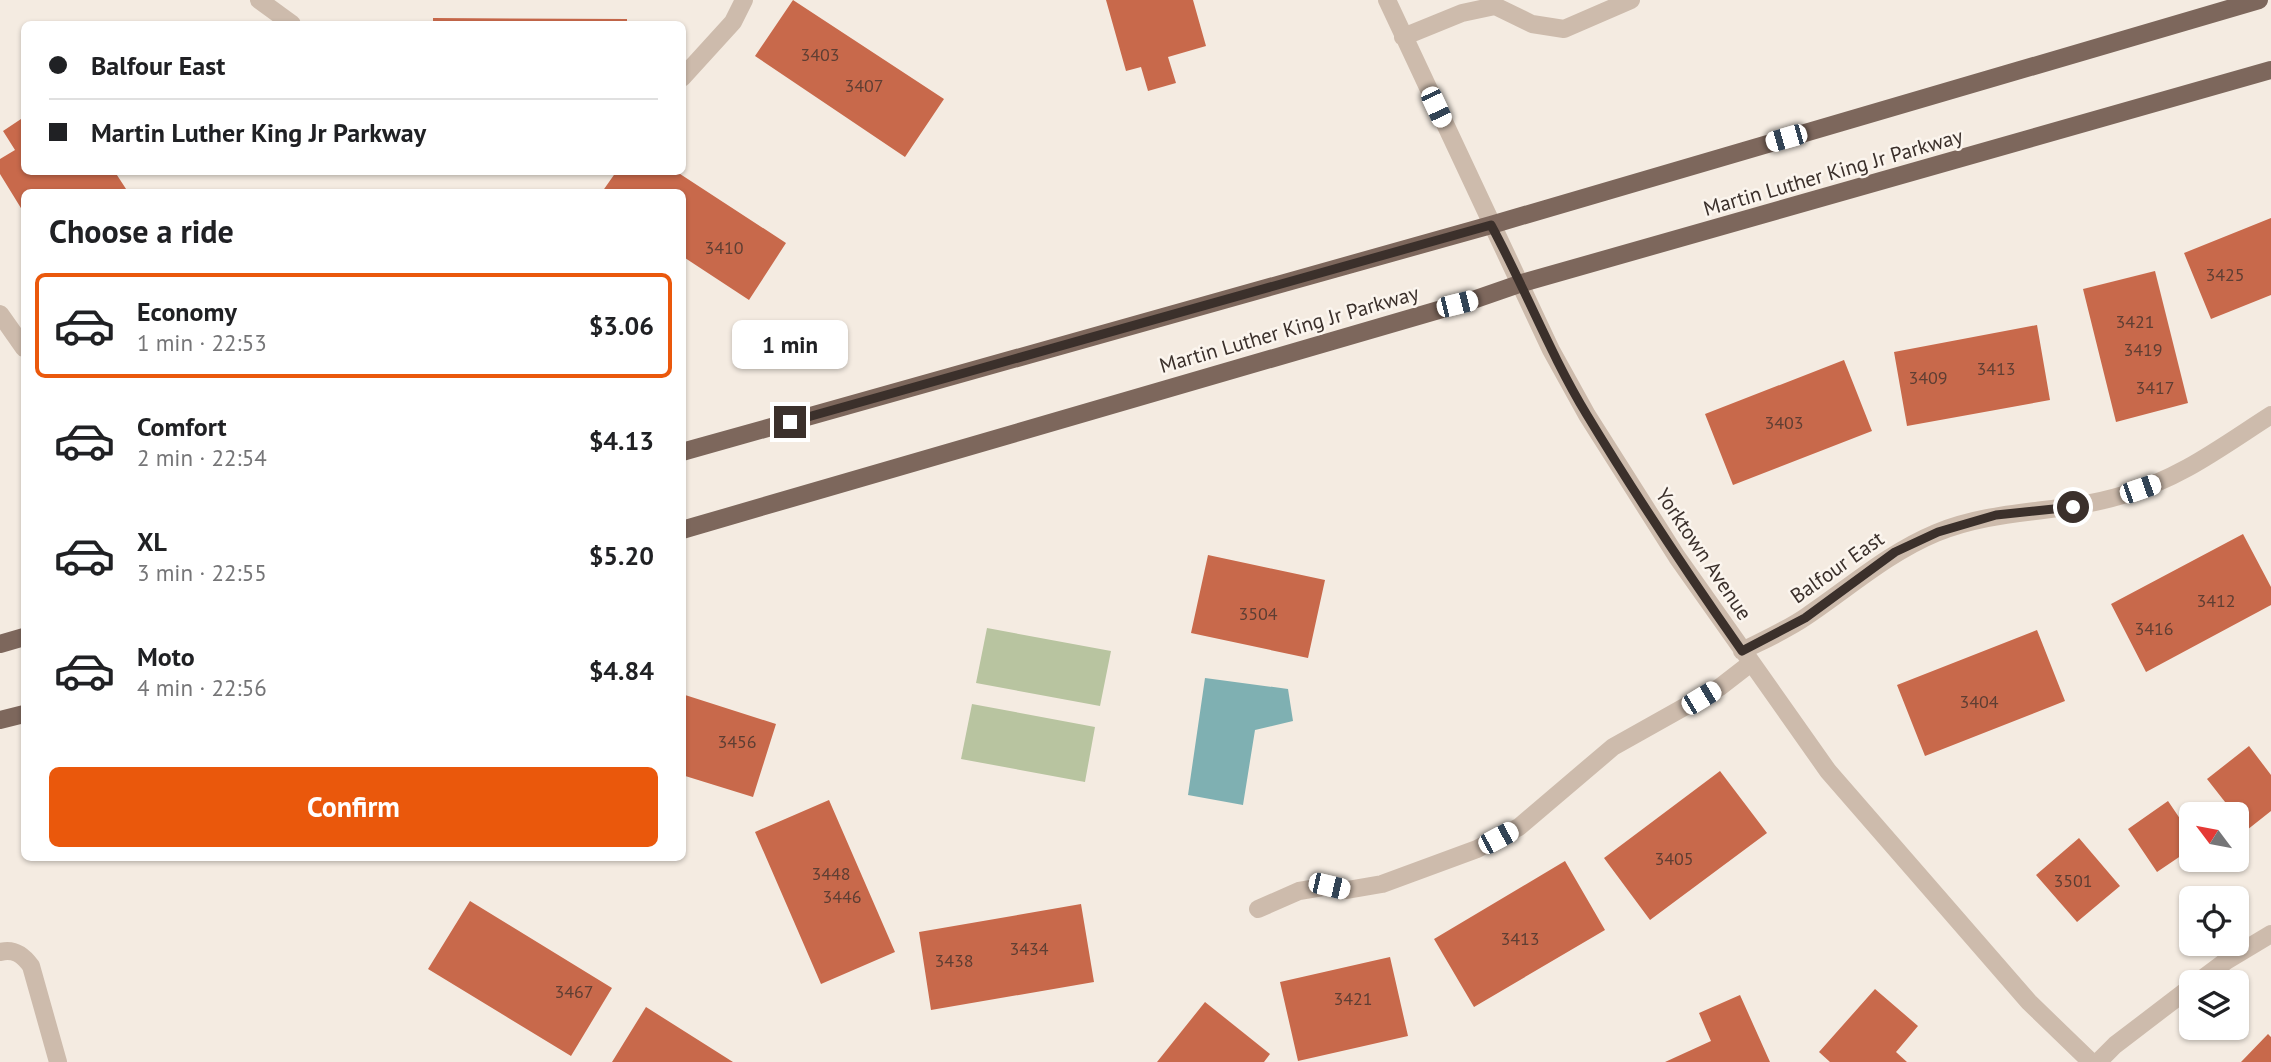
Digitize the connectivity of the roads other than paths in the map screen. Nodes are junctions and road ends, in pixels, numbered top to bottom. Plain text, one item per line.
1 (260, 0) edge
2 (744, 0) edge
3 (1387, 0) edge
4 (1631, 0) edge
5 (2259, 0) edge
6 (1496, 3) edge
7 (288, 21) edge
8 (1403, 37) junction
9 (2271, 70) edge
10 (686, 74) edge
11 (1491, 225) junction
12 (1522, 283) junction
13 (0, 314) edge
14 (21, 344) edge
15 (2271, 415) edge
16 (686, 452) edge
17 (686, 529) edge
18 (21, 638) edge
19 (0, 644) edge
20 (1746, 657) junction
21 (21, 715) edge
22 (0, 720) edge
23 (1258, 909) dead end
24 (2271, 934) edge
25 (0, 952) edge
26 (2214, 970) edge
27 (2179, 996) edge
28 (58, 1062) edge
29 (2091, 1062) edge
30 (2098, 1062) edge

1 - 7 street
2 - 10 street
3 - 8 street, Yorktown Avenue
4 - 6 street
5 - 11 main road
6 - 8 street
8 - 11 street, Yorktown Avenue
9 - 12 main road, Martin Luther King Jr Parkway
11 - 12 street, Yorktown Avenue
11 - 16 main road
12 - 17 main road, Martin Luther King Jr Parkway
12 - 20 street, Yorktown Avenue
13 - 14 street
15 - 20 street, Balfour East
18 - 19 main road
20 - 23 street, Balfour East
20 - 29 street, Yorktown Avenue
21 - 22 main road
24 - 26 street
25 - 28 street
27 - 30 street

